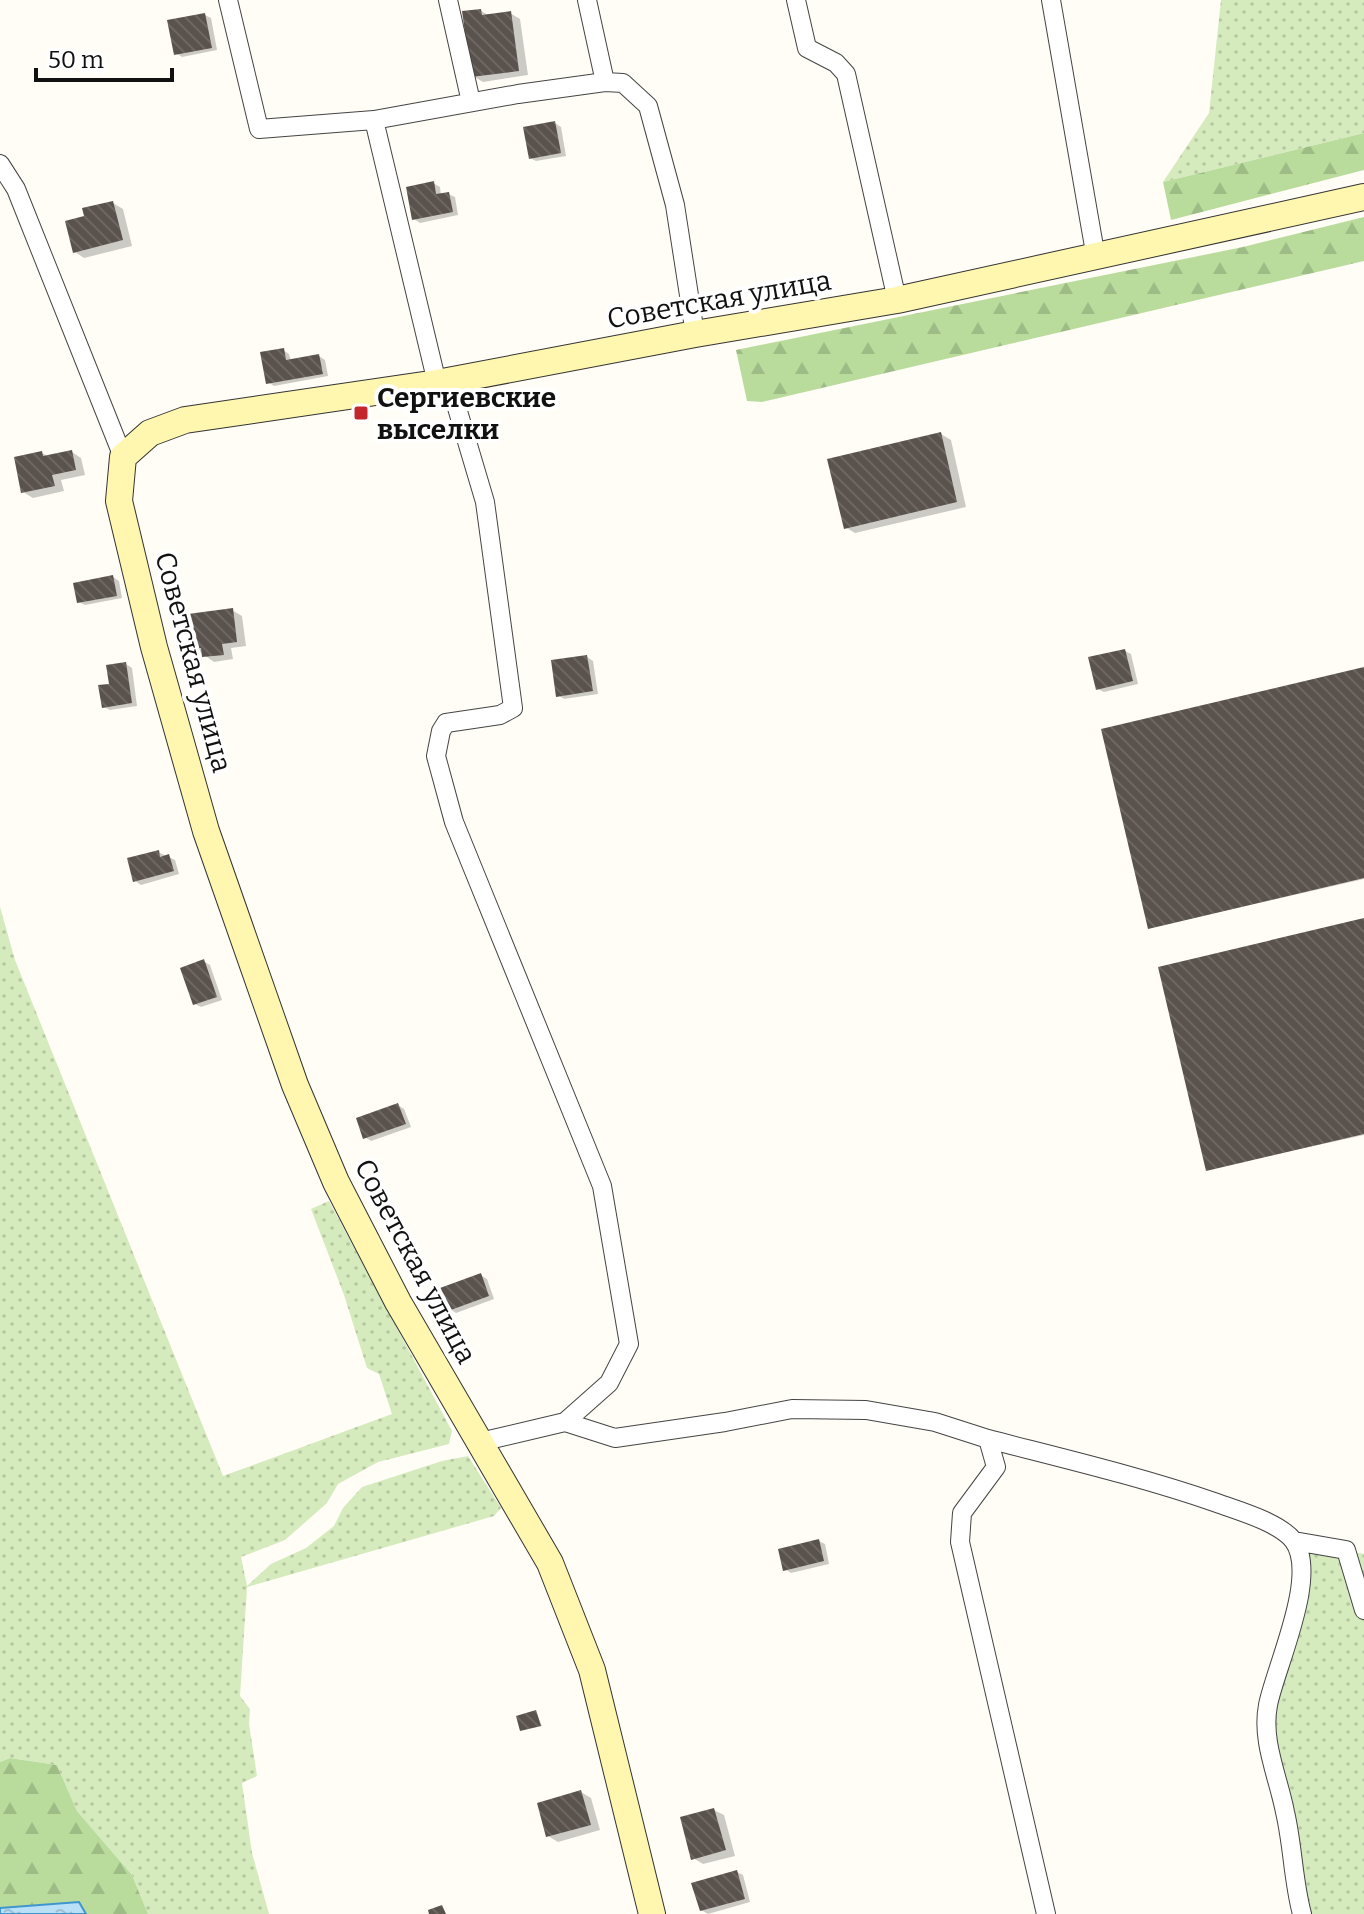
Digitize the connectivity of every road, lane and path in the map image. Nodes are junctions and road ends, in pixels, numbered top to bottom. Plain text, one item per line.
1 (228, 0) edge
2 (448, 0) edge
3 (587, 0) edge
4 (796, 0) edge
5 (1051, 0) edge
6 (605, 82) junction
7 (471, 102) junction
8 (374, 120) junction
9 (0, 164) edge
10 (1364, 197) edge
11 (1096, 258) junction
12 (897, 300) junction
13 (695, 334) junction
14 (443, 382) junction
15 (123, 457) junction
16 (565, 1422) junction
17 (988, 1439) junction
18 (480, 1442) junction
19 (1294, 1541) junction
20 (1355, 1552) edge
21 (1364, 1610) edge
22 (652, 1914) edge
23 (1046, 1914) edge
24 (1302, 1914) edge

1 - 8 street
2 - 7 street
3 - 6 street
4 - 12 street
5 - 11 street
6 - 7 street
6 - 13 street
7 - 8 street
8 - 14 street
9 - 15 street
10 - 11 street, Советская улица
11 - 12 street, Советская улица
12 - 13 street, Советская улица
13 - 14 street, Советская улица
14 - 15 street, Советская улица
14 - 16 street
15 - 18 street, Советская улица
16 - 17 street
16 - 18 street
17 - 19 street
17 - 23 street
18 - 22 street, Советская улица
19 - 20 street
19 - 24 street
20 - 21 street

